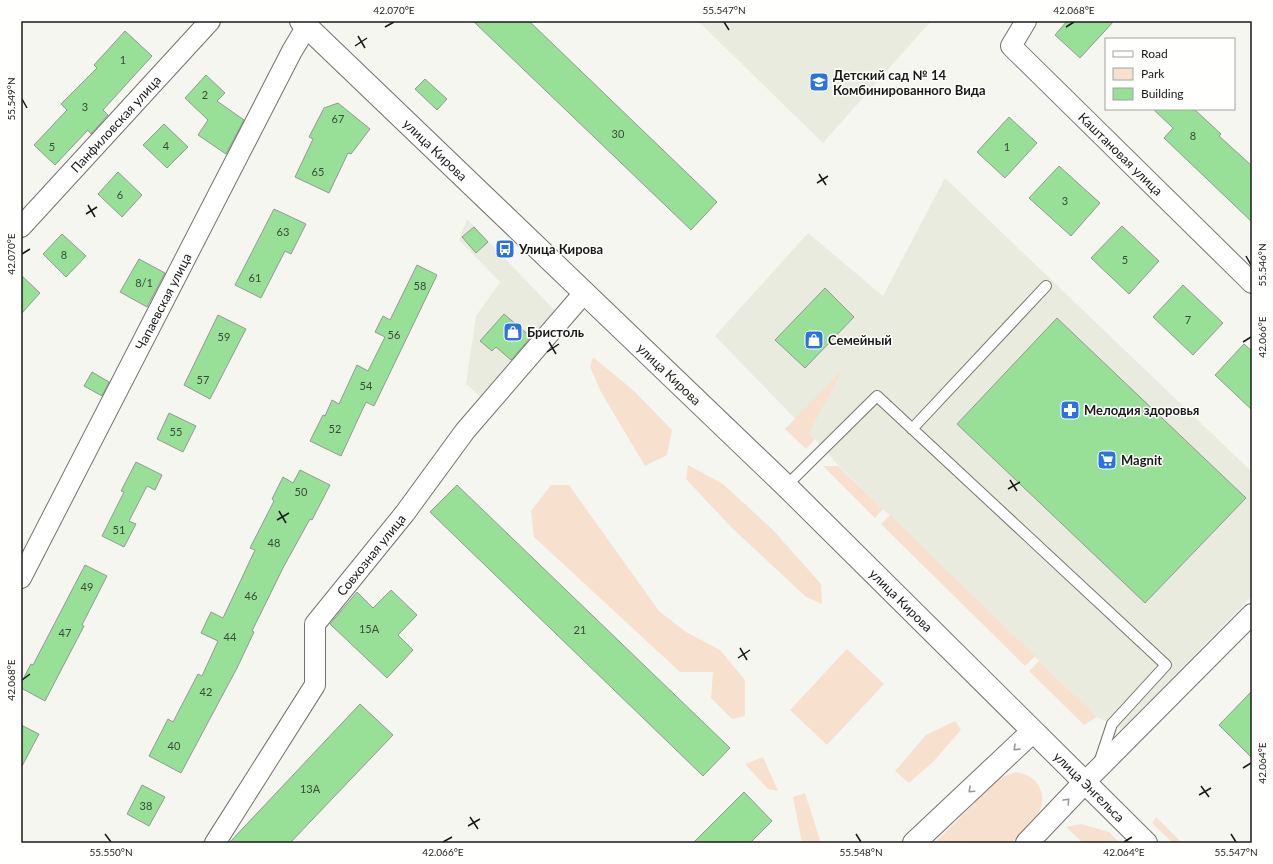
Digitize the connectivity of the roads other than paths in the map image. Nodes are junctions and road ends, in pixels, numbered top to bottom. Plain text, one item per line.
1 (210, 21) edge
2 (1026, 21) edge
3 (306, 23) edge
4 (21, 227) edge
5 (1252, 283) edge
6 (1046, 286) dead end
7 (584, 293) junction
8 (912, 429) junction
9 (786, 486) junction
10 (21, 578) edge
11 (1252, 614) edge
12 (1032, 732) junction
13 (1091, 776) junction
14 (215, 843) edge
15 (914, 843) edge
16 (1027, 843) edge
17 (1146, 843) edge

1 - 4 street, Панфиловская улица
2 - 5 street, Каштановая улица
3 - 7 street, улица Кирова
3 - 10 street, Чапаевская улица
6 - 8 lane
7 - 9 street, улица Кирова
7 - 14 street, Совхозная улица
8 - 9 lane
8 - 13 lane
9 - 12 street, улица Кирова
11 - 13 street
12 - 13 street, улица Энгельса
12 -> 15 street
16 -> 13 street
13 - 17 street, улица Энгельса

